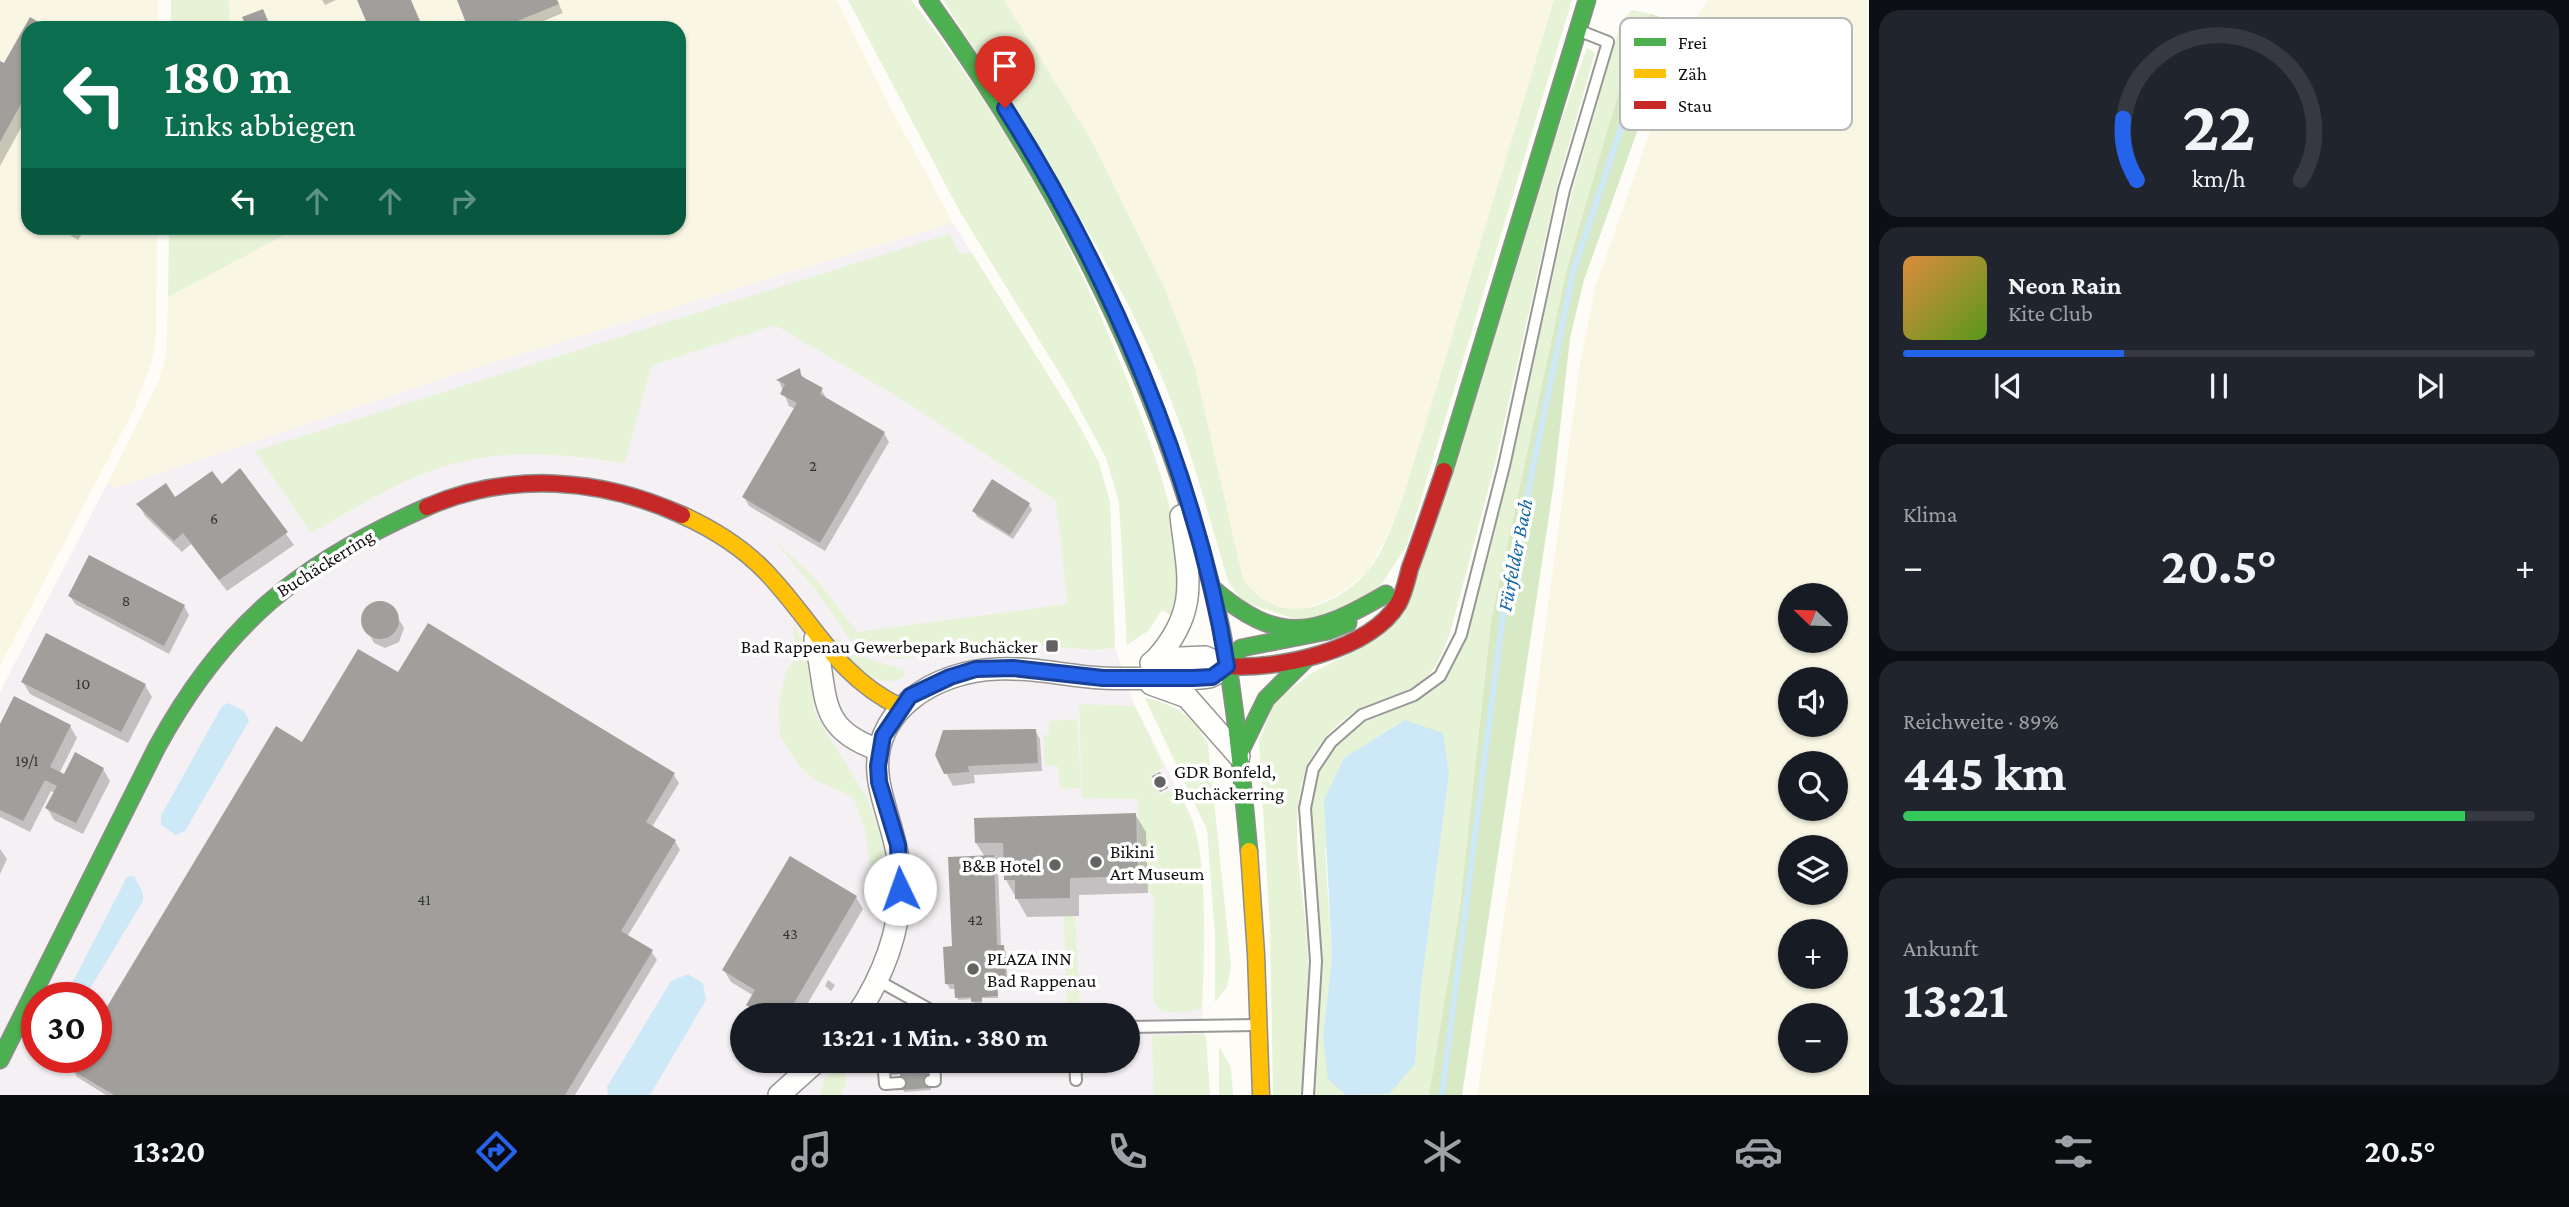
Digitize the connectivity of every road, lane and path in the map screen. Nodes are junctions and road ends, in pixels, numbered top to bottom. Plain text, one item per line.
1 (928, 0) edge
2 (1587, 0) edge
3 (1578, 30) junction
4 (1176, 468) junction
5 (1401, 587) junction
6 (1212, 588) junction
7 (1385, 594) junction
8 (814, 634) junction
9 (1307, 658) junction
10 (1156, 659) junction
11 (1227, 666) junction
12 (1129, 677) junction
13 (900, 707) junction
14 (879, 750) junction
15 (1239, 756) junction
16 (877, 980) junction
17 (868, 1003) edge
18 (918, 1003) edge
19 (1260, 1025) junction
20 (1140, 1027) edge
21 (0, 1060) edge
22 (804, 1073) edge
23 (884, 1073) edge
24 (934, 1073) edge
25 (1076, 1073) edge
26 (1076, 1080) dead end
27 (930, 1081) dead end
28 (900, 1083) dead end
29 (782, 1094) edge
30 (1261, 1095) edge
31 (1308, 1095) edge

1 - 4 main road
2 - 3 main road
3 - 5 main road
3 - 31 lane
4 - 6 main road
4 - 10 street
5 - 7 main road
5 - 9 main road
6 - 7 main road
6 - 11 main road
7 - 11 main road
8 - 13 main road, Buchäckerring
8 - 14 street, Buchäckerring
8 - 21 main road, Buchäckerring
9 - 11 main road
9 - 15 main road
10 - 11 street
10 - 12 street
11 - 12 street
11 - 15 main road
12 - 13 street
12 - 15 street
13 - 14 street
14 - 16 street
15 - 19 main road
16 - 17 street
16 - 18 lane
19 - 20 lane
19 - 30 main road
22 - 29 street
23 - 28 lane
24 - 27 lane
25 - 26 lane

